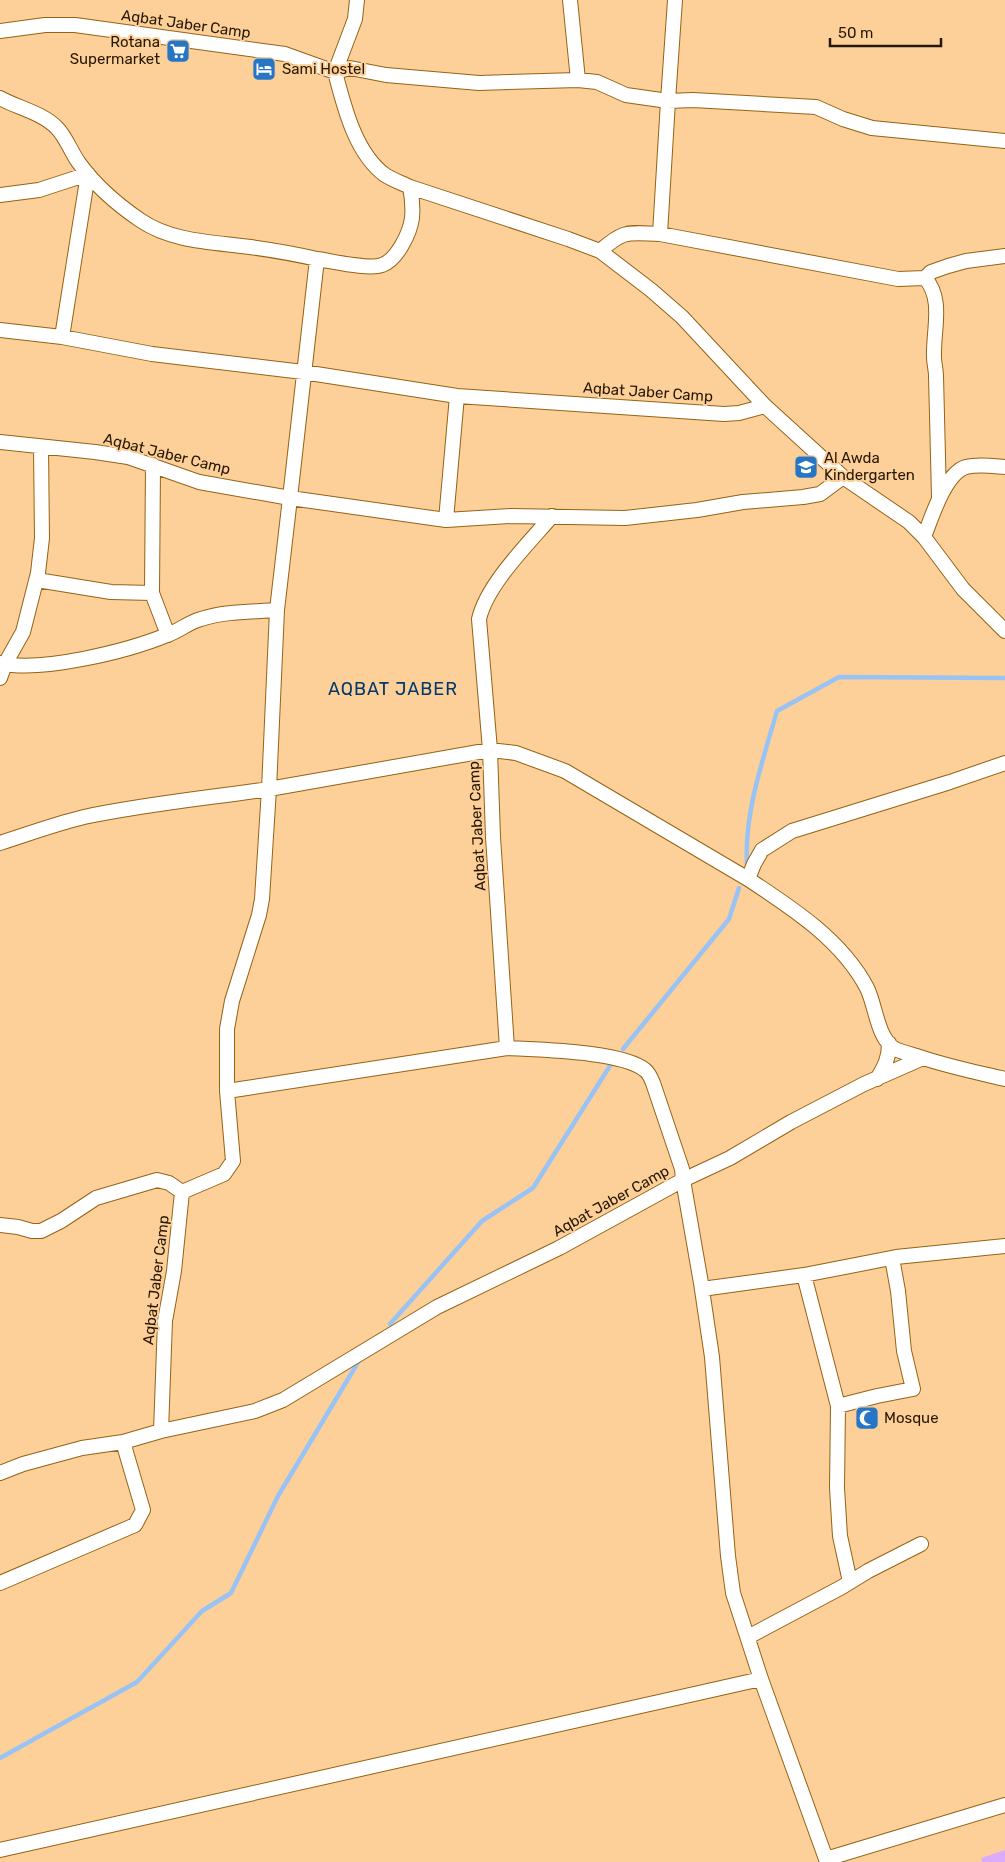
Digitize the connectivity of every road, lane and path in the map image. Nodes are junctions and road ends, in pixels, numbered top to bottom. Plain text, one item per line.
1 (357, 0) edge
2 (570, 0) edge
3 (675, 0) edge
4 (0, 31) edge
5 (336, 72) junction
6 (578, 80) junction
7 (0, 98) edge
8 (668, 102) junction
9 (1005, 141) edge
10 (88, 174) junction
11 (410, 187) junction
12 (0, 195) edge
13 (660, 234) junction
14 (600, 251) junction
15 (1005, 256) edge
16 (317, 259) junction
17 (925, 278) junction
18 (0, 330) edge
19 (62, 337) junction
20 (303, 372) junction
21 (457, 396) junction
22 (765, 406) junction
23 (0, 442) edge
24 (41, 447) junction
25 (153, 465) junction
26 (1005, 467) edge
27 (844, 477) junction
28 (939, 497) junction
29 (290, 498) junction
30 (552, 516) junction
31 (446, 520) junction
32 (924, 537) junction
33 (37, 580) junction
34 (152, 593) junction
35 (277, 610) junction
36 (1005, 631) edge
37 (168, 635) junction
38 (3, 663) edge
39 (0, 678) edge
40 (490, 750) junction
41 (1005, 762) edge
42 (269, 789) junction
43 (0, 843) edge
44 (748, 879) junction
45 (889, 1043) junction
46 (507, 1048) junction
47 (923, 1058) junction
48 (877, 1079) junction
49 (1005, 1079) edge
50 (227, 1091) junction
51 (683, 1180) junction
52 (182, 1192) junction
53 (0, 1225) edge
54 (1005, 1246) edge
55 (892, 1258) junction
56 (804, 1275) junction
57 (702, 1289) junction
58 (838, 1406) junction
59 (161, 1431) junction
60 (122, 1442) junction
61 (0, 1473) edge
62 (921, 1544) dead end
63 (850, 1582) junction
64 (0, 1583) edge
65 (748, 1637) junction
66 (761, 1679) junction
67 (1005, 1805) edge
68 (0, 1850) edge

1 - 5 street
2 - 6 street
3 - 8 street
4 - 5 street, Aqbat Jaber Camp
5 - 6 street, Aqbat Jaber Camp
5 - 11 street
6 - 8 street, Aqbat Jaber Camp
7 - 10 street
8 - 9 street, Aqbat Jaber Camp
8 - 13 street
10 - 12 street
10 - 16 street
10 - 19 street
11 - 14 street
11 - 16 street
13 - 14 street
13 - 17 street
14 - 22 street
15 - 17 street
16 - 20 street
17 - 28 street
18 - 19 street, Aqbat Jaber Camp
19 - 20 street, Aqbat Jaber Camp
20 - 21 street, Aqbat Jaber Camp
20 - 29 street
21 - 22 street, Aqbat Jaber Camp
21 - 31 street
22 - 27 street
23 - 24 street, Aqbat Jaber Camp
24 - 25 street, Aqbat Jaber Camp
24 - 33 street
25 - 29 street, Aqbat Jaber Camp
25 - 34 street
26 - 28 street
27 - 30 street, Aqbat Jaber Camp
27 - 32 street
28 - 32 street
29 - 31 street, Aqbat Jaber Camp
29 - 35 street
30 - 31 street, Aqbat Jaber Camp
30 - 40 street, Aqbat Jaber Camp
32 - 36 street
33 - 34 street
33 - 38 street
34 - 37 street
35 - 37 street
35 - 42 street
37 - 38 street
38 - 39 street
40 - 42 street
40 - 44 street
40 - 46 street, Aqbat Jaber Camp
41 - 44 street
42 - 43 street
42 - 50 street
44 - 45 street
45 - 47 street
45 - 48 street
46 - 50 street
46 - 51 street, Aqbat Jaber Camp
47 - 48 street
47 - 49 street
48 - 51 street
50 - 52 street
51 - 57 street
51 - 59 street, Aqbat Jaber Camp
52 - 53 street
52 - 59 street, Aqbat Jaber Camp
54 - 55 street
55 - 56 street
55 - 58 street
56 - 57 street
56 - 58 street
57 - 65 street
58 - 63 street
59 - 60 street, Aqbat Jaber Camp
60 - 61 street, Aqbat Jaber Camp
60 - 64 street
62 - 63 street
63 - 65 street
65 - 66 street
66 - 67 street
66 - 68 street

